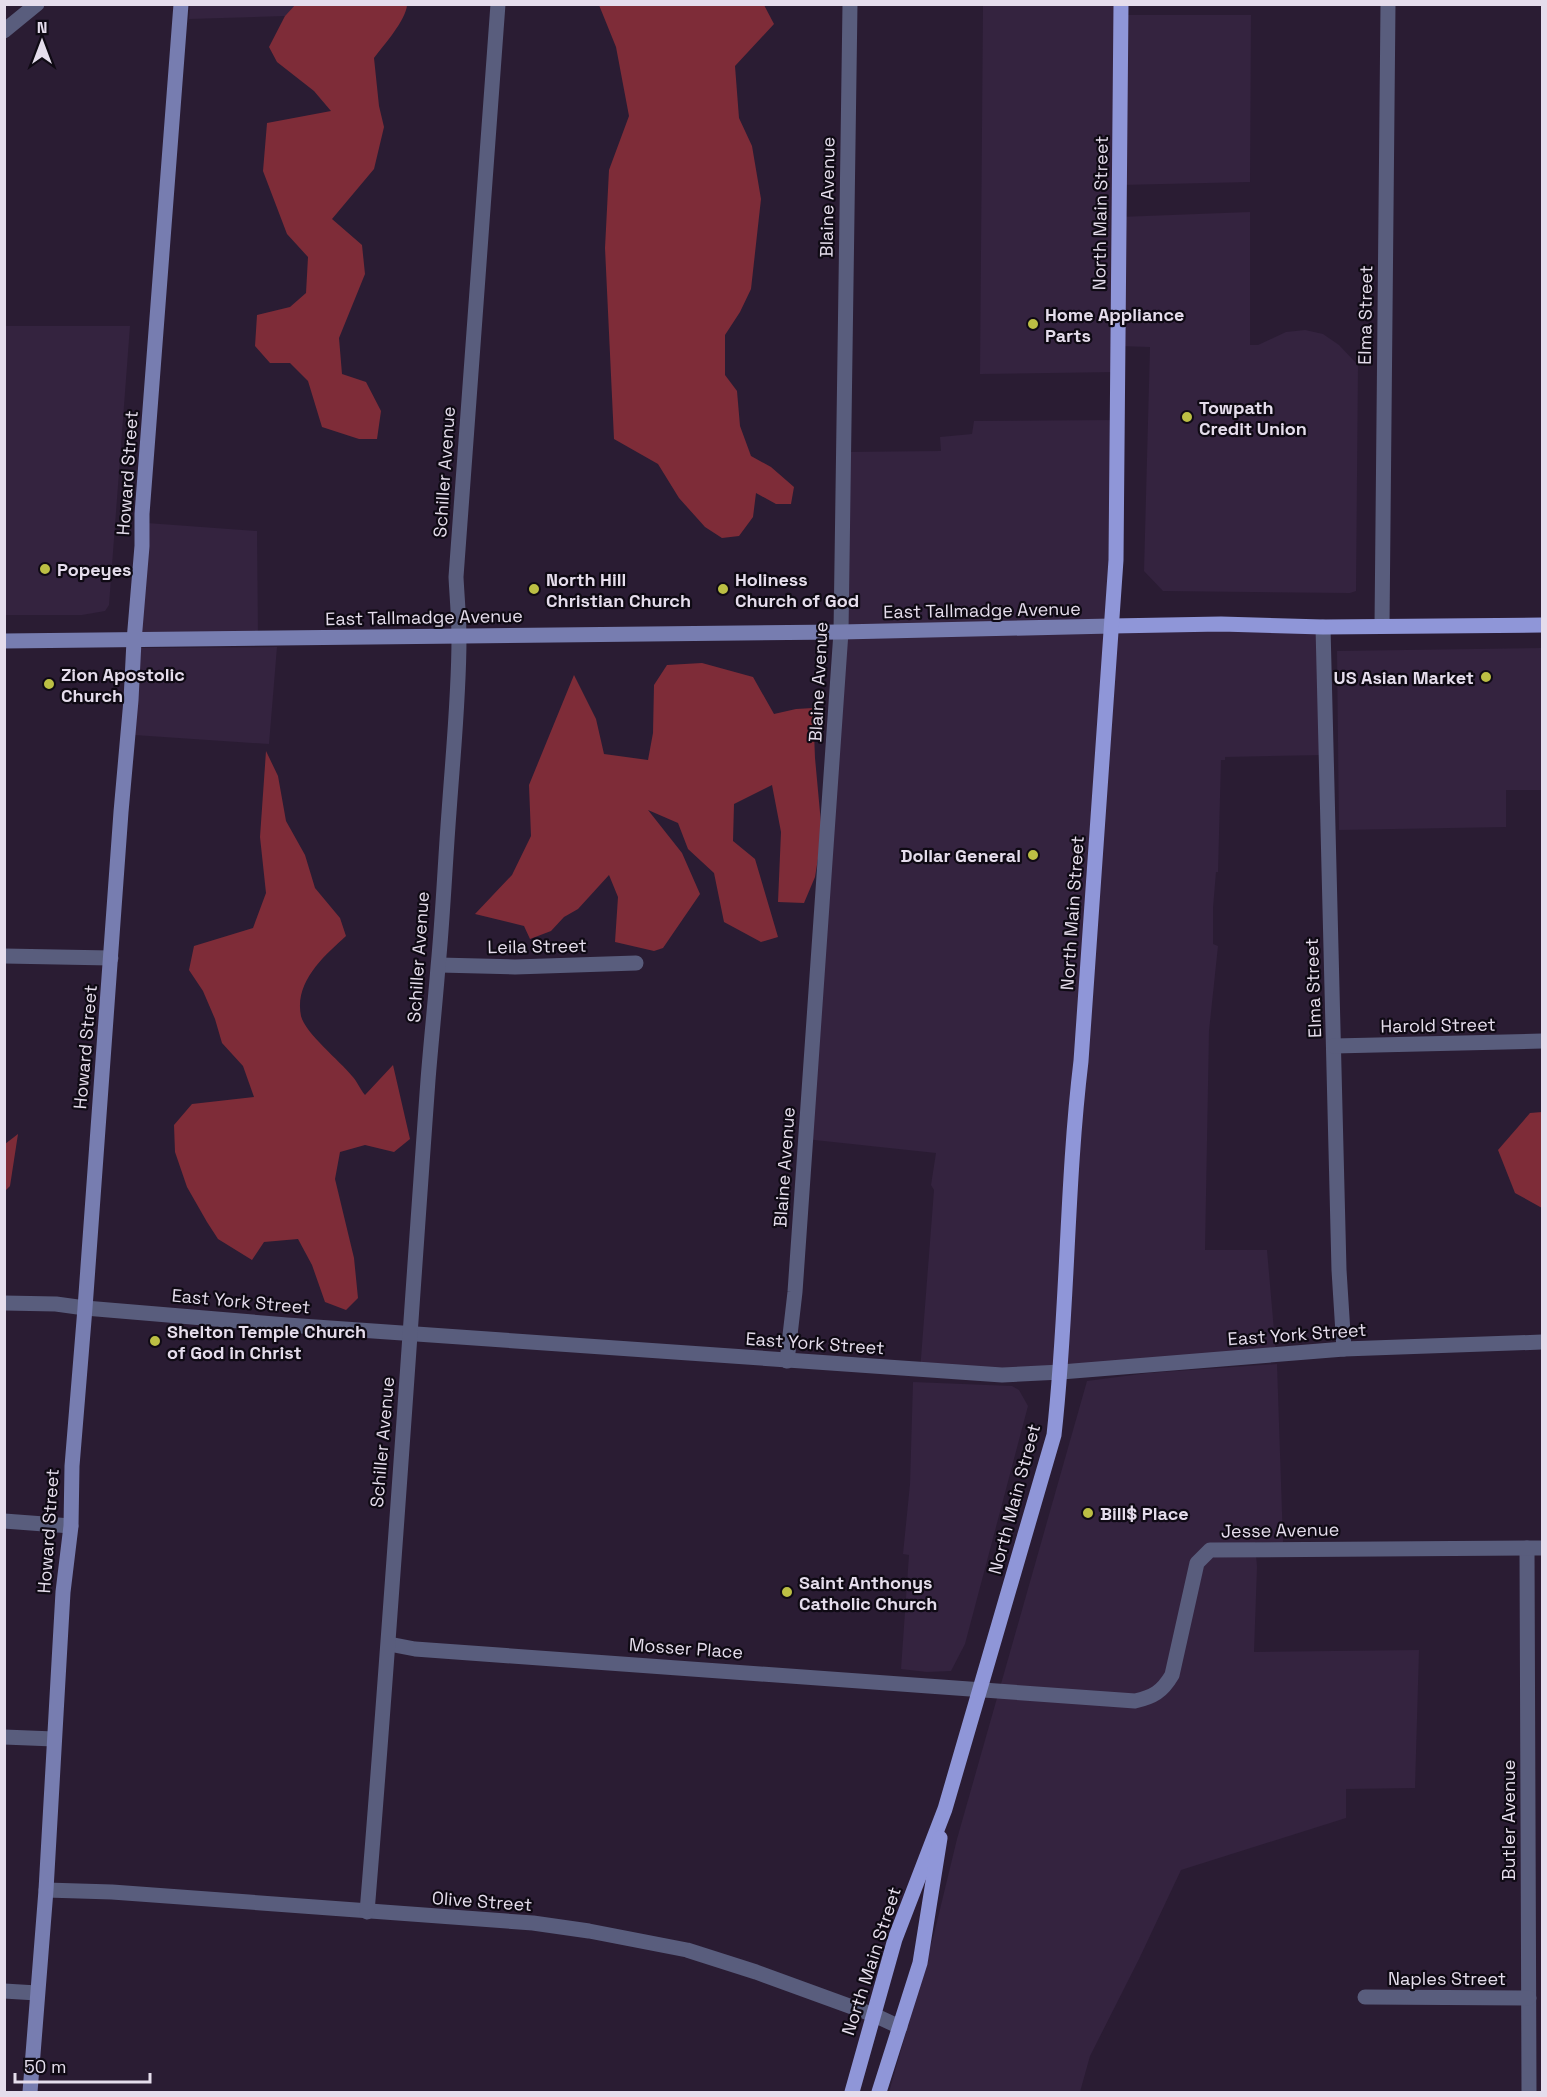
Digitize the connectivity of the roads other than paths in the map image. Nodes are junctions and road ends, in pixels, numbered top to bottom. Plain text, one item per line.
1 (37, 4) edge
2 (181, 4) edge
3 (498, 4) edge
4 (850, 4) edge
5 (1121, 4) edge
6 (1388, 4) edge
7 (4, 31) edge
8 (1542, 625) edge
9 (1112, 626) junction
10 (1382, 626) junction
11 (1323, 627) junction
12 (841, 632) junction
13 (459, 636) junction
14 (4, 641) edge
15 (134, 641) junction
16 (4, 956) edge
17 (111, 958) junction
18 (636, 963) dead end
19 (439, 965) junction
20 (1542, 1041) edge
21 (1334, 1046) junction
22 (4, 1303) edge
23 (85, 1308) junction
24 (411, 1334) junction
25 (1542, 1342) edge
26 (1344, 1349) junction
27 (787, 1361) junction
28 (1061, 1372) junction
29 (4, 1521) edge
30 (70, 1526) junction
31 (1527, 1548) junction
32 (1542, 1548) edge
33 (389, 1644) junction
34 (980, 1689) junction
35 (4, 1737) edge
36 (54, 1739) junction
37 (945, 1809) junction
38 (46, 1890) junction
39 (367, 1912) junction
40 (4, 1991) edge
41 (37, 1994) junction
42 (1365, 1997) dead end
43 (1528, 1998) junction
44 (874, 2015) junction
45 (900, 2027) junction
46 (30, 2092) edge
47 (852, 2092) edge
48 (879, 2092) edge
49 (1529, 2092) edge

1 - 7 street
2 - 15 main road, Howard Street
3 - 13 street, Schiller Avenue
4 - 12 street, Blaine Avenue
5 - 9 main road, North Main Street
6 - 10 street, Elma Street
8 - 10 main road, East Tallmadge Avenue
9 - 11 main road, East Tallmadge Avenue
9 - 12 main road, East Tallmadge Avenue
9 - 28 main road, North Main Street
10 - 11 main road, East Tallmadge Avenue
11 - 21 street, Elma Street
12 - 13 main road, East Tallmadge Avenue
12 - 27 street, Blaine Avenue
13 - 15 main road, East Tallmadge Avenue
13 - 19 street, Schiller Avenue
14 - 15 main road, East Tallmadge Avenue
15 - 17 main road, Howard Street
16 - 17 street
17 - 23 main road, Howard Street
18 - 19 street, Leila Street
19 - 24 street, Schiller Avenue
20 - 21 street, Harold Street
21 - 26 street, Elma Street
22 - 23 street, East York Street
23 - 24 street, East York Street
23 - 30 main road, Howard Street
24 - 27 street, East York Street
24 - 33 street, Schiller Avenue
25 - 26 street, East York Street
26 - 28 street, East York Street
27 - 28 street, East York Street
28 - 34 main road, North Main Street
29 - 30 street
30 - 36 main road, Howard Street
31 - 32 street, Jesse Avenue
31 - 34 street, Jesse Avenue
31 - 43 street, Butler Avenue
33 - 34 street, Mosser Place
33 - 39 street, Schiller Avenue
34 - 37 main road, North Main Street
35 - 36 street
36 - 38 main road, Howard Street
37 - 44 main road, North Main Street
37 - 45 main road, North Main Street
38 - 39 street, Olive Street
38 - 41 main road, Howard Street
39 - 44 street, Olive Street
40 - 41 street
41 - 46 main road, Howard Street
42 - 43 street, Naples Street
43 - 49 street, Butler Avenue
44 - 45 street, Olive Street
44 - 47 main road, North Main Street
45 - 48 main road, North Main Street

